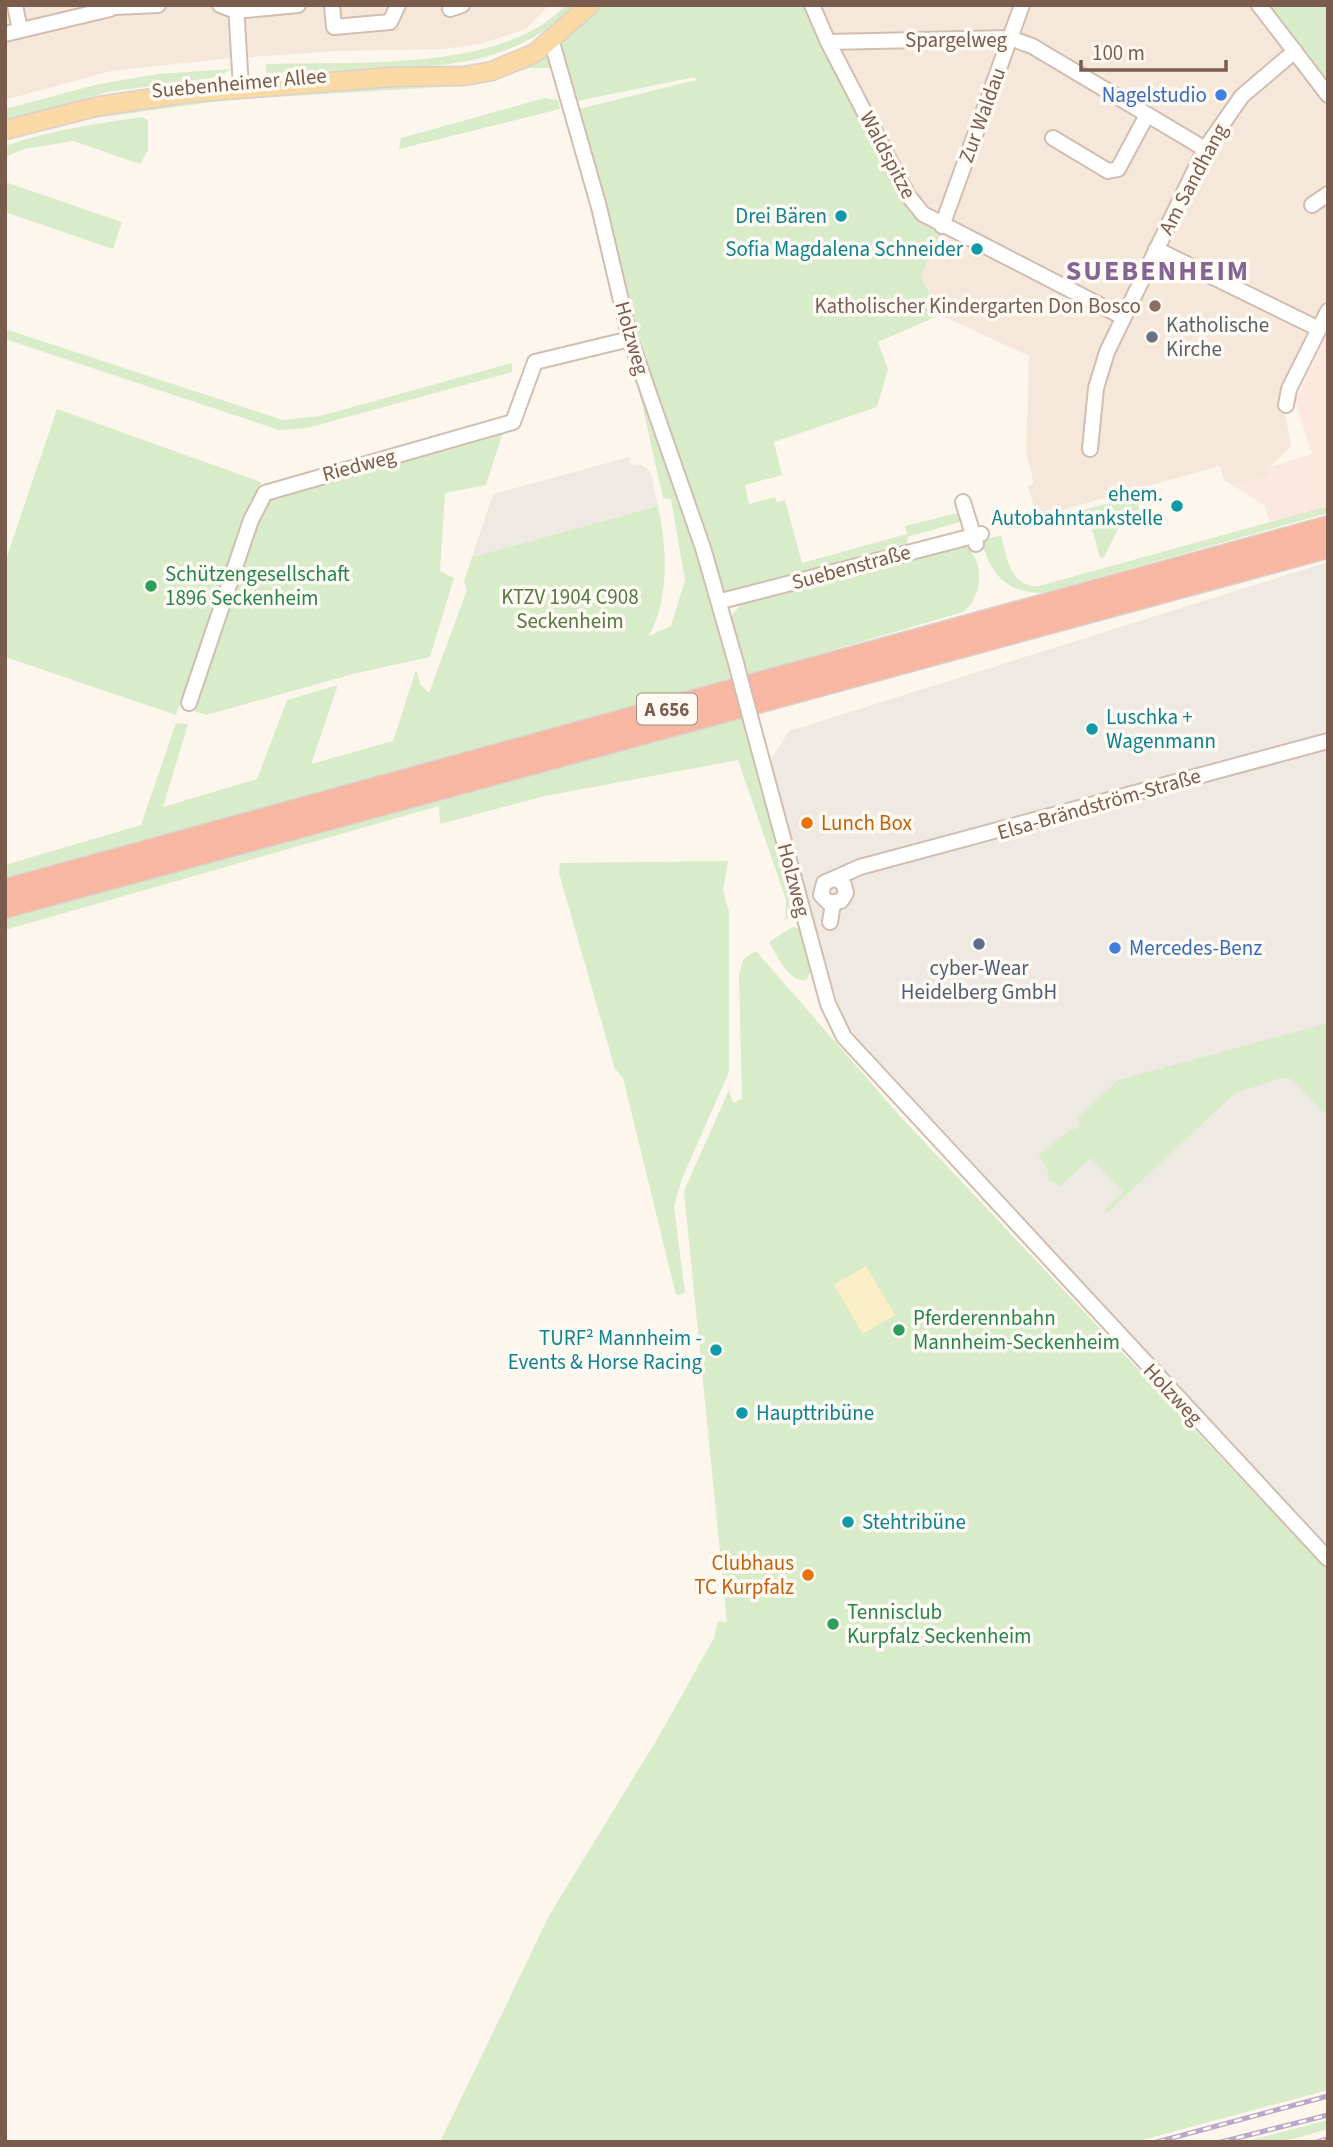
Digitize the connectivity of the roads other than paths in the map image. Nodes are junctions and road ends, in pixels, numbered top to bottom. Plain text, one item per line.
1 (15, 5) edge
2 (158, 5) edge
3 (220, 5) edge
4 (298, 5) edge
5 (332, 5) edge
6 (398, 5) edge
7 (590, 5) edge
8 (812, 5) edge
9 (1022, 5) edge
10 (1259, 5) edge
11 (116, 6) edge
12 (236, 8) edge
13 (13, 32) edge
14 (1010, 38) junction
15 (551, 39) junction
16 (828, 42) junction
17 (1295, 51) junction
18 (241, 83) junction
19 (1328, 95) edge
20 (1147, 115) junction
21 (5, 124) edge
22 (5, 130) edge
23 (1053, 138) dead end
24 (1205, 149) junction
25 (1328, 194) edge
26 (1312, 205) dead end
27 (942, 226) junction
28 (1156, 249) junction
29 (1328, 311) edge
30 (1123, 317) junction
31 (1319, 329) junction
32 (630, 339) junction
33 (1286, 405) dead end
34 (1090, 449) dead end
35 (963, 502) dead end
36 (1328, 527) edge
37 (1328, 547) edge
38 (720, 601) junction
39 (189, 703) dead end
40 (1328, 741) edge
41 (841, 884) junction
42 (5, 890) edge
43 (827, 900) junction
44 (800, 902) junction
45 (5, 907) edge
46 (830, 922) dead end
47 (1328, 1559) edge

1 - 13 street
2 - 11 street
3 - 12 street
4 - 12 street
5 - 6 street
7 - 15 main road, Suebenheimer Allee
8 - 16 street, Waldspitze
9 - 14 street, Zur Waldau
10 - 17 street
11 - 13 street
12 - 18 street
14 - 16 street, Spargelweg
14 - 20 street, Spargelweg
14 - 27 street, Zur Waldau
15 - 18 main road, Suebenheimer Allee
15 - 32 street, Holzweg
16 - 27 street, Waldspitze
17 - 19 street
17 - 24 street, Am Sandhang
18 - 21 main road, Suebenheimer Allee
18 - 22 main road, Suebenheimer Allee
20 - 23 street
20 - 24 street, Spargelweg
24 - 28 street, Am Sandhang
25 - 26 street
27 - 30 street, Waldspitze
28 - 30 street, Am Sandhang
28 - 31 street
29 - 31 street
30 - 34 street, Am Sandhang
31 - 33 street
32 - 38 street, Holzweg
32 - 39 street, Riedweg
35 - 38 street, Suebenstraße
36 - 42 highway, A 656
37 - 45 highway, A 656
38 - 44 street, Holzweg, bridge
40 - 41 street, Elsa-Brändström-Straße
41 - 43 street
41 - 43 street
43 - 44 street
43 - 46 street
44 - 47 street, Holzweg

